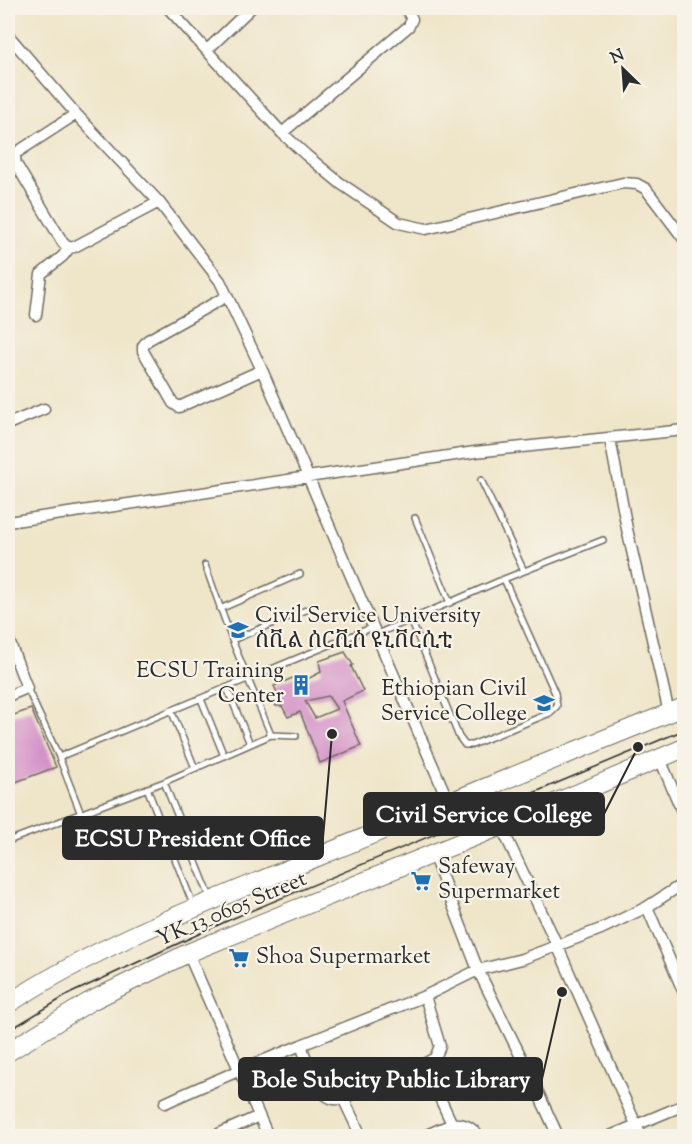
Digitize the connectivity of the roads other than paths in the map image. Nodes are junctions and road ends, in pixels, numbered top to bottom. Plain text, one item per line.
1 (168, 8) edge
2 (251, 8) edge
3 (406, 8) edge
4 (8, 35) edge
5 (207, 50) junction
6 (76, 114) junction
7 (282, 133) junction
8 (159, 202) junction
9 (684, 239) edge
10 (69, 248) junction
11 (227, 296) junction
12 (36, 315) dead end
13 (262, 370) junction
14 (44, 409) dead end
15 (8, 424) edge
16 (684, 430) edge
17 (610, 439) junction
18 (307, 476) junction
19 (481, 480) dead end
20 (415, 518) dead end
21 (8, 522) edge
22 (603, 540) dead end
23 (205, 565) dead end
24 (524, 571) junction
25 (300, 574) dead end
26 (504, 579) junction
27 (450, 603) junction
28 (316, 606) dead end
29 (220, 609) junction
30 (411, 620) junction
31 (375, 630) junction
32 (8, 638) edge
33 (232, 640) junction
34 (248, 678) junction
35 (27, 688) junction
36 (227, 688) junction
37 (8, 696) edge
38 (201, 699) junction
39 (171, 710) junction
40 (676, 710) edge
41 (272, 735) junction
42 (296, 736) dead end
43 (250, 744) junction
44 (684, 748) edge
45 (224, 756) junction
46 (59, 757) junction
47 (660, 759) junction
48 (195, 768) junction
49 (164, 782) junction
50 (147, 788) junction
51 (449, 803) junction
52 (81, 814) junction
53 (684, 816) edge
54 (501, 826) junction
55 (8, 841) edge
56 (433, 854) junction
57 (684, 883) edge
58 (212, 901) junction
59 (647, 907) junction
60 (195, 908) junction
61 (557, 945) junction
62 (188, 953) junction
63 (478, 970) junction
64 (684, 993) edge
65 (424, 996) junction
66 (8, 1004) edge
67 (301, 1045) junction
68 (8, 1052) edge
69 (424, 1064) junction
70 (239, 1070) junction
71 (343, 1098) junction
72 (165, 1102) dead end
73 (684, 1105) edge
74 (260, 1116) junction
75 (452, 1124) junction
76 (636, 1125) junction
77 (214, 1137) edge
78 (268, 1137) edge
79 (361, 1137) edge
80 (424, 1137) edge
81 (478, 1137) edge
82 (558, 1137) edge
83 (610, 1137) edge
84 (641, 1137) edge

1 - 5 street
2 - 5 street
3 - 7 street
4 - 6 street
5 - 7 street
6 - 8 street
6 - 10 street
7 - 9 street
8 - 10 street
8 - 11 street
10 - 12 street
11 - 13 street
11 - 13 street
13 - 18 street
14 - 15 street
16 - 17 street
17 - 18 street
17 - 40 street
18 - 21 street
18 - 31 street
19 - 24 lane
20 - 27 lane
22 - 24 lane
23 - 29 lane
24 - 26 lane
25 - 29 lane
26 - 27 lane
26 - 30 lane
27 - 30 lane
28 - 33 lane
29 - 33 lane
30 - 31 lane
31 - 34 lane
31 - 51 street
32 - 35 street
33 - 34 lane
34 - 36 lane
34 - 41 lane
35 - 37 street
35 - 46 lane
36 - 38 lane
36 - 43 lane
38 - 39 lane
38 - 45 lane
39 - 46 lane
39 - 48 lane
40 - 51 main road, YK_13_0605 Street
41 - 42 lane
41 - 43 lane
43 - 45 lane
44 - 47 main road, YK_13_0605 Street
45 - 48 lane
46 - 52 lane
47 - 53 street
47 - 54 main road, YK_13_0605 Street
48 - 49 lane
49 - 50 lane
49 - 58 lane
50 - 52 lane
50 - 60 lane
51 - 58 main road, YK_13_0605 Street
52 - 55 lane
54 - 56 main road, YK_13_0605 Street
54 - 61 street
56 - 62 main road, YK_13_0605 Street
56 - 63 street
57 - 59 street
58 - 60 main road, YK_13_0605 Street
59 - 61 street
59 - 64 street
60 - 66 main road, YK_13_0605 Street
61 - 63 street
61 - 76 street
62 - 68 main road, YK_13_0605 Street
62 - 70 street
63 - 65 street
63 - 82 street
65 - 67 street
65 - 69 street
67 - 70 street
67 - 71 street
69 - 71 street
69 - 75 street
70 - 72 street
70 - 74 street
71 - 79 street
73 - 76 street
74 - 77 street
74 - 78 street
75 - 80 street
75 - 81 street
76 - 83 street
76 - 84 street

